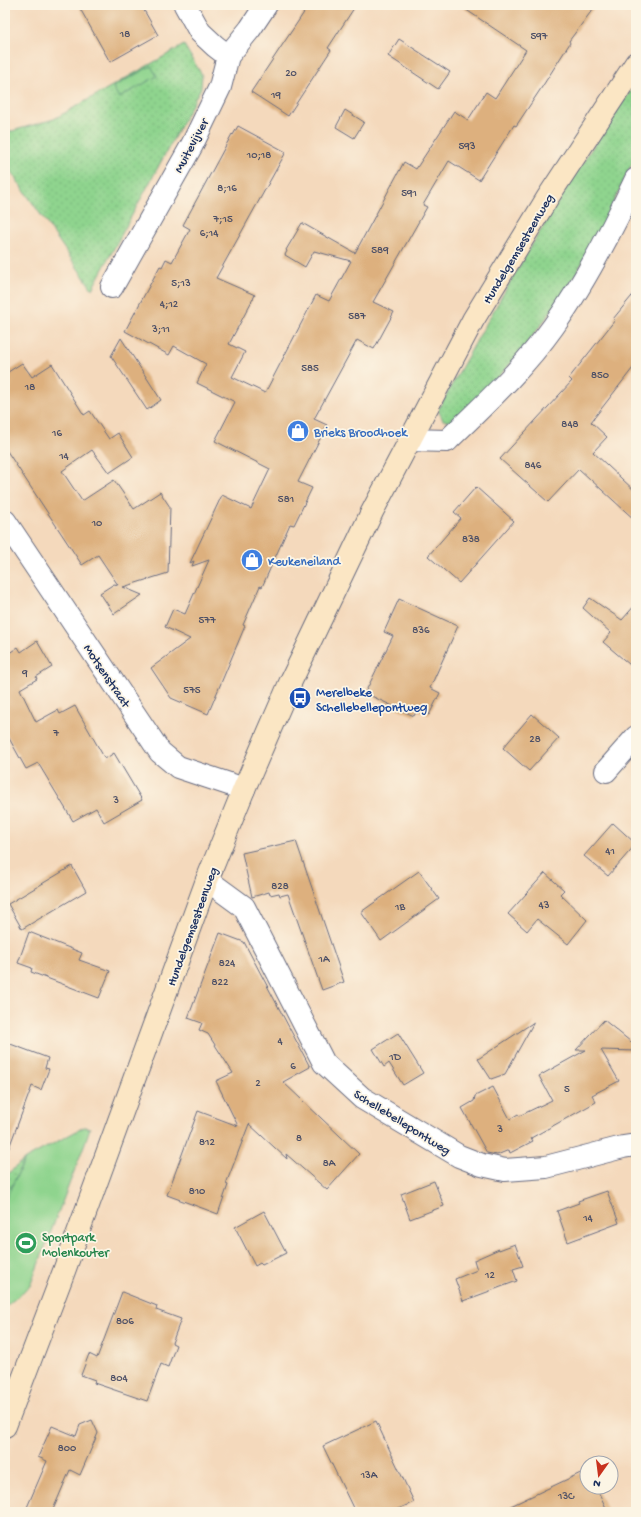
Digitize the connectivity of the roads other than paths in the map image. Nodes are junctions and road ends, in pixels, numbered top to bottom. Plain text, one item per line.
1 (185, 5) edge
2 (266, 5) edge
3 (228, 56) junction
4 (636, 63) edge
5 (636, 179) edge
6 (112, 287) dead end
7 (409, 440) junction
8 (5, 521) edge
9 (636, 736) edge
10 (606, 771) dead end
11 (244, 790) junction
12 (207, 880) junction
13 (636, 1145) edge
14 (5, 1426) edge

1 - 3 street
2 - 3 street, Muitevijver
3 - 6 street, Muitevijver
4 - 7 main road, Hundelgemsesteenweg
5 - 7 street
7 - 11 main road, Hundelgemsesteenweg
8 - 11 street, Motsenstraat
9 - 10 street
11 - 12 main road, Hundelgemsesteenweg
12 - 13 street, Schellebellepontweg
12 - 14 main road, Hundelgemsesteenweg

